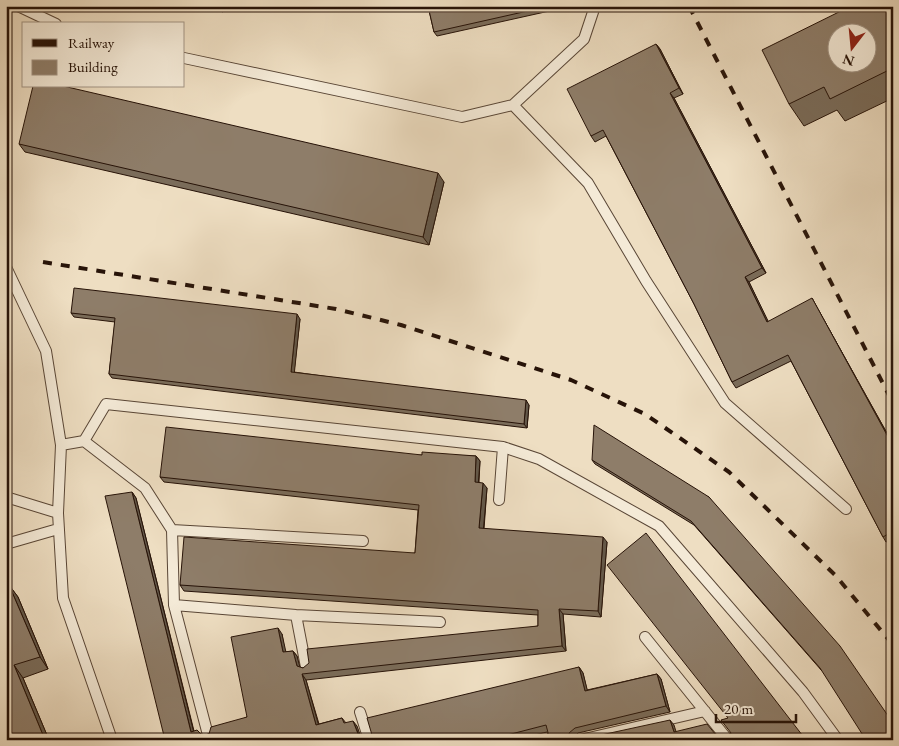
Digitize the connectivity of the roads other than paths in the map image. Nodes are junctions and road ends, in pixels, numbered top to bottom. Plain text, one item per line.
1 (18, 6) edge
2 (595, 6) edge
3 (52, 22) edge
4 (185, 58) edge
5 (513, 105) junction
6 (6, 267) edge
7 (84, 441) junction
8 (62, 445) junction
9 (503, 447) junction
10 (6, 498) edge
11 (499, 500) dead end
12 (846, 509) dead end
13 (58, 513) junction
14 (58, 529) junction
15 (172, 530) junction
16 (363, 541) dead end
17 (6, 544) edge
18 (174, 605) junction
19 (296, 615) junction
20 (440, 622) dead end
21 (646, 637) dead end
22 (306, 667) edge
23 (706, 711) junction
24 (360, 712) dead end
25 (208, 735) edge
26 (112, 740) edge
27 (369, 740) edge
28 (580, 740) edge
29 (728, 740) edge
30 (838, 740) edge

1 - 3 lane
2 - 5 lane
4 - 5 lane
5 - 12 lane
6 - 8 lane
7 - 8 lane
7 - 9 lane
7 - 15 lane
8 - 13 lane
9 - 11 lane
9 - 30 lane
10 - 13 lane
13 - 14 lane
14 - 17 lane
14 - 26 lane
15 - 16 lane
15 - 18 lane
18 - 19 lane
18 - 25 lane
19 - 20 lane
19 - 22 lane
21 - 23 lane
23 - 28 lane
23 - 29 lane
24 - 27 lane

